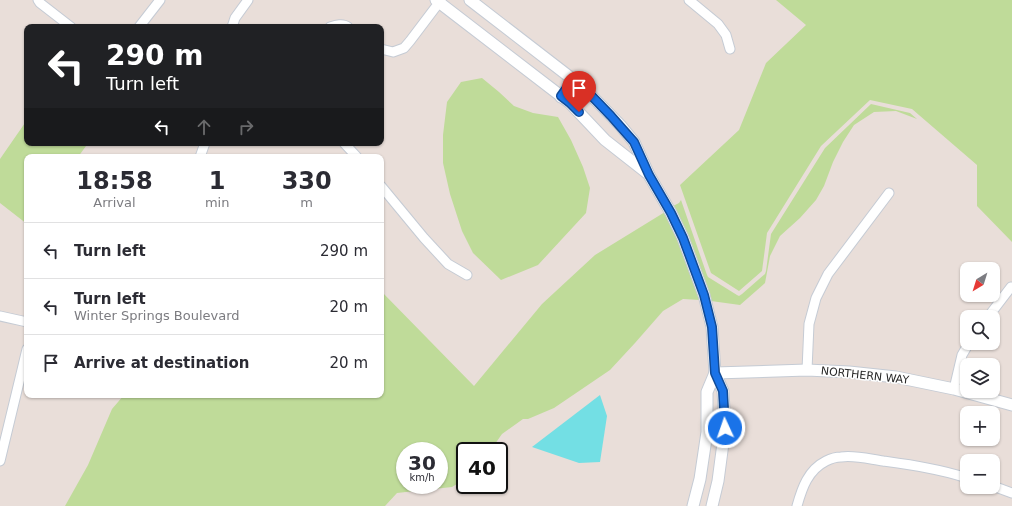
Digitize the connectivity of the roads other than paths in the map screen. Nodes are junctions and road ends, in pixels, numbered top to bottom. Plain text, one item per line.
1 (38, 0) edge
2 (160, 0) edge
3 (248, 0) edge
4 (470, 0) edge
5 (689, 0) edge
6 (439, 1) edge
7 (67, 24) edge
8 (141, 24) edge
9 (233, 24) edge
10 (730, 49) dead end
11 (384, 50) edge
12 (573, 79) junction
13 (561, 96) junction
14 (347, 146) edge
15 (354, 154) edge
16 (649, 175) junction
17 (384, 190) edge
18 (889, 193) dead end
19 (466, 275) dead end
20 (1011, 287) edge
21 (993, 310) edge
22 (0, 316) edge
23 (24, 321) edge
24 (965, 350) edge
25 (24, 362) edge
26 (807, 370) junction
27 (715, 373) junction
28 (954, 389) junction
29 (1012, 405) edge
30 (0, 462) edge
31 (960, 475) edge
32 (1000, 489) edge
33 (1012, 493) edge
34 (693, 506) edge
35 (712, 506) edge
36 (797, 506) edge

1 - 7 street
2 - 8 street
3 - 9 street
4 - 12 street
5 - 10 street
6 - 11 street
6 - 13 street
12 - 13 street
12 - 16 street
13 - 16 street
14 - 15 street
16 - 27 street
17 - 19 street
18 - 26 street
20 - 21 street
22 - 23 street
24 - 28 street
25 - 30 street
26 - 27 street, NORTHERN WAY
26 - 28 street, NORTHERN WAY
27 - 34 street
27 - 35 street
28 - 29 street, NORTHERN WAY
31 - 36 street
32 - 33 street

